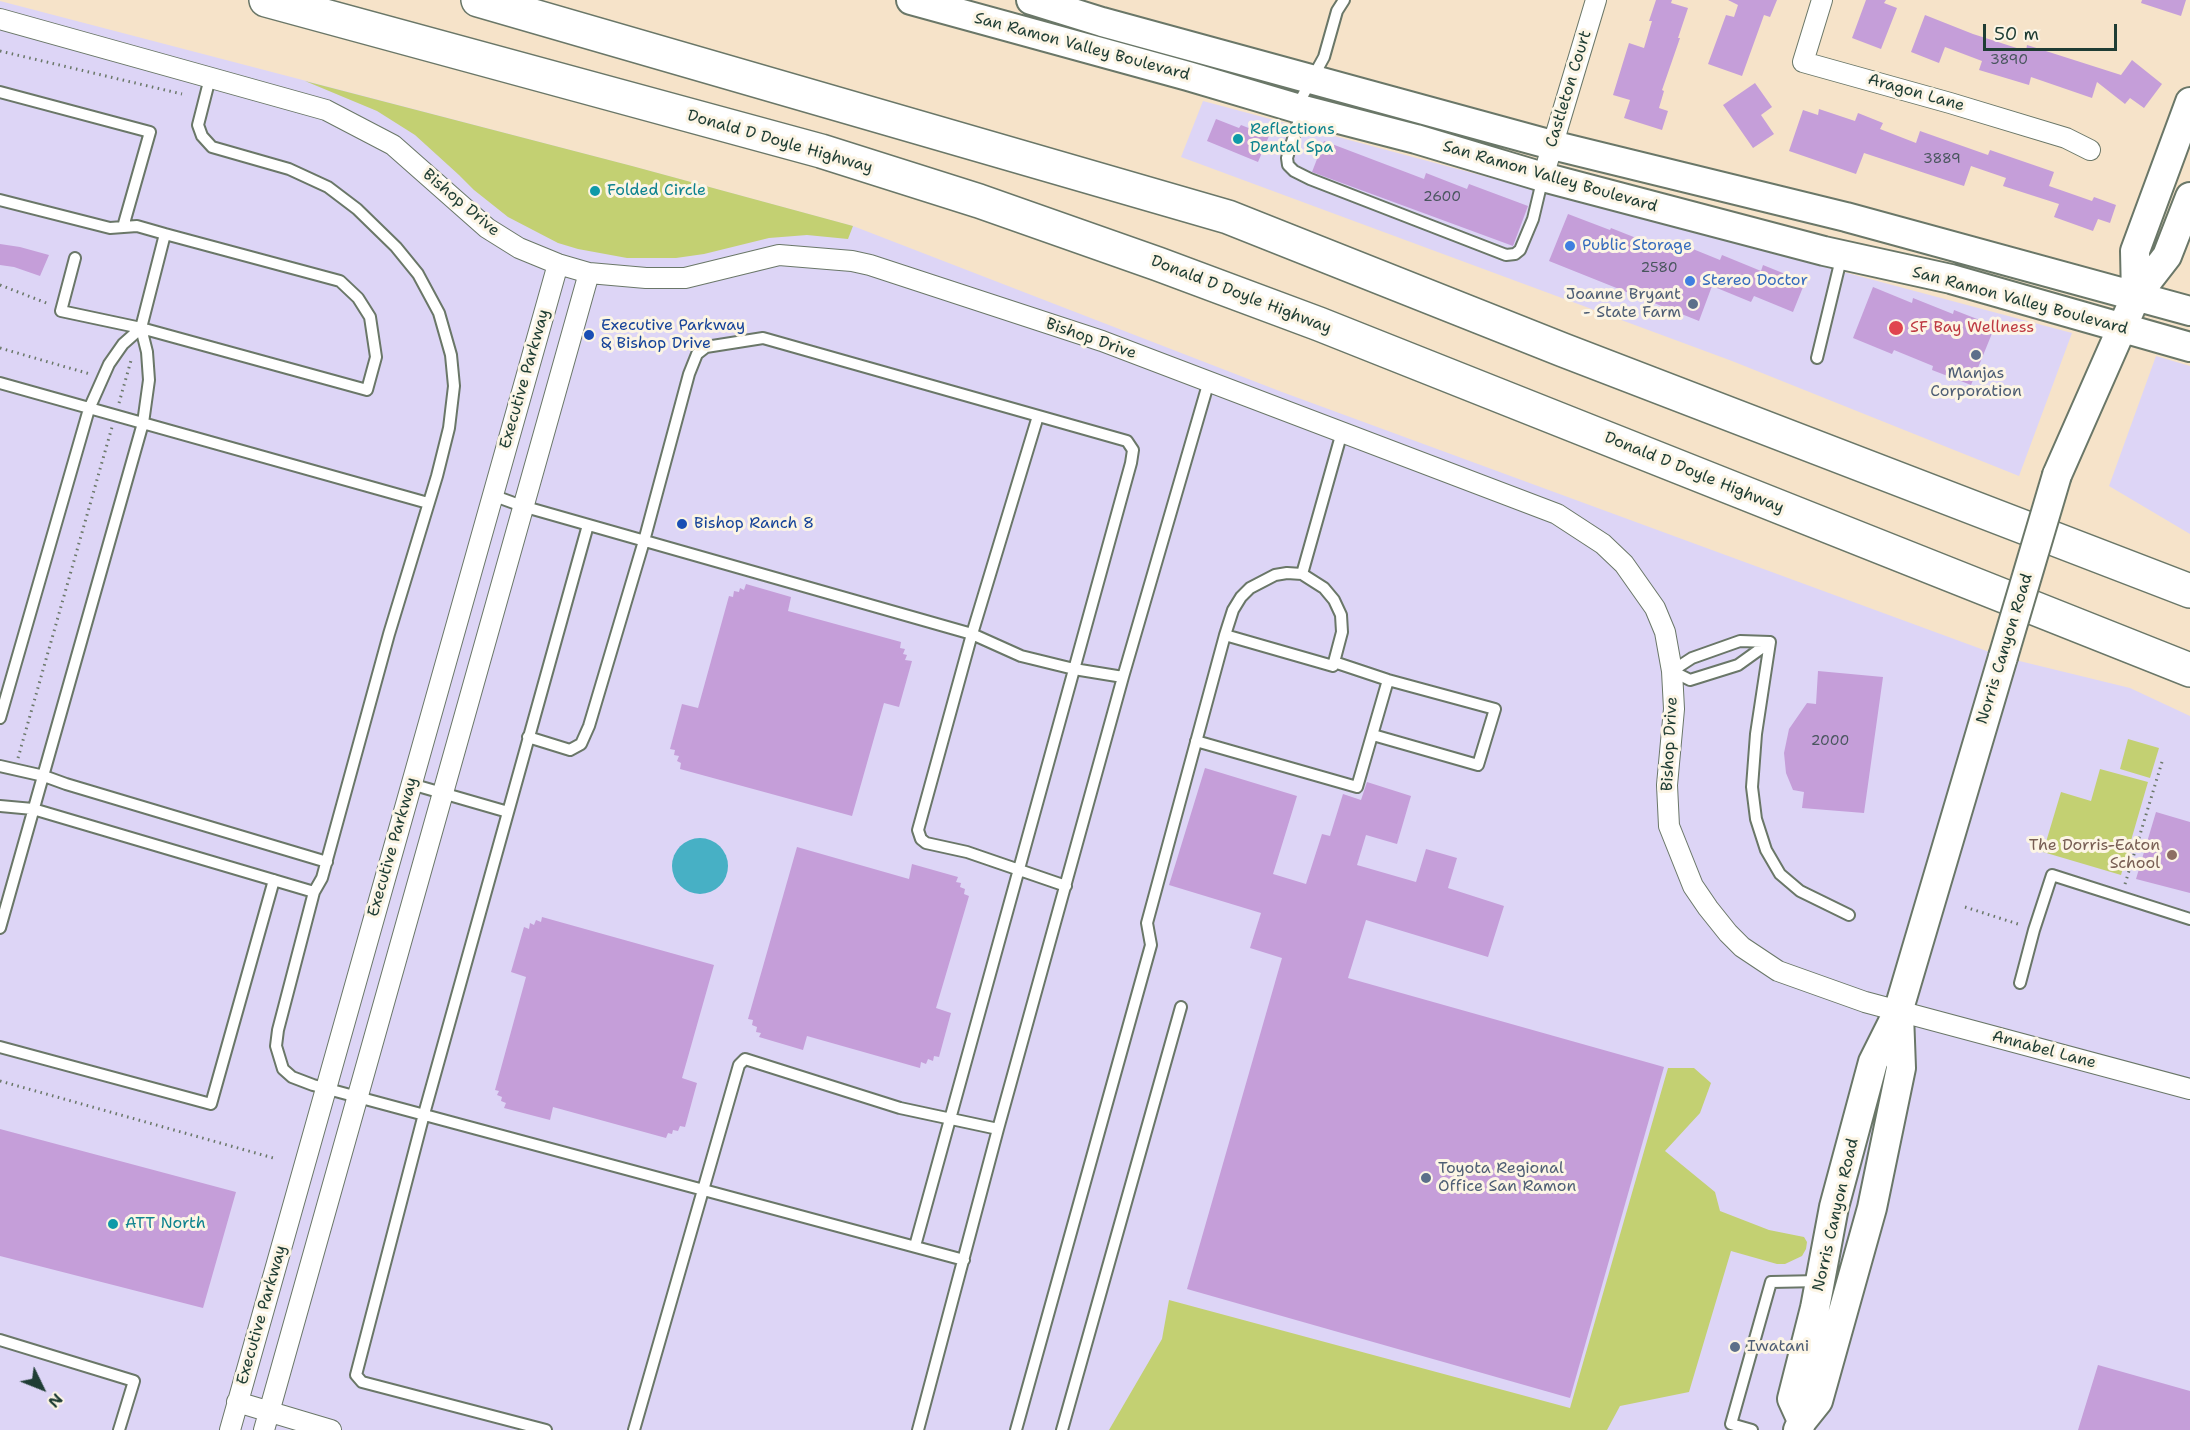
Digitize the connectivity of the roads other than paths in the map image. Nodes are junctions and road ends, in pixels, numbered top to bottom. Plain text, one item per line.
1 (266, 0) edge
2 (478, 0) edge
3 (911, 0) edge
4 (1031, 0) edge
5 (1344, 0) edge
6 (1596, 0) edge
7 (1822, 0) edge
8 (0, 19) edge
9 (210, 78) junction
10 (1311, 79) junction
11 (0, 92) edge
12 (2190, 102) edge
13 (1299, 109) junction
14 (1552, 145) junction
15 (2090, 150) dead end
16 (1543, 177) junction
17 (2190, 197) edge
18 (0, 200) edge
19 (123, 227) junction
20 (165, 234) junction
21 (1842, 255) junction
22 (75, 258) dead end
23 (558, 264) junction
24 (589, 273) junction
25 (2136, 296) junction
26 (2190, 311) edge
27 (141, 328) junction
28 (2122, 328) junction
29 (2190, 347) edge
30 (1817, 358) dead end
31 (1209, 381) junction
32 (0, 383) edge
33 (88, 409) junction
34 (1038, 416) junction
35 (142, 423) junction
36 (1342, 432) junction
37 (492, 495) junction
38 (428, 503) junction
39 (522, 506) junction
40 (588, 525) junction
41 (644, 541) junction
42 (1302, 574) junction
43 (2190, 591) edge
44 (972, 634) junction
45 (1225, 635) junction
46 (1770, 642) junction
47 (1334, 662) junction
48 (1074, 669) junction
49 (2190, 670) edge
50 (1672, 671) junction
51 (1123, 677) junction
52 (1388, 680) junction
53 (0, 718) edge
54 (1373, 735) junction
55 (528, 737) junction
56 (1196, 741) junction
57 (0, 766) edge
58 (44, 776) junction
59 (411, 784) junction
60 (442, 793) junction
61 (0, 806) edge
62 (33, 809) junction
63 (508, 812) junction
64 (327, 862) junction
65 (1020, 868) junction
66 (274, 880) junction
67 (1066, 886) junction
68 (315, 892) junction
69 (1849, 915) dead end
70 (2190, 919) edge
71 (0, 928) edge
72 (2020, 983) dead end
73 (1181, 1008) dead end
74 (1898, 1012) junction
75 (0, 1047) edge
76 (325, 1088) junction
77 (2190, 1088) edge
78 (357, 1096) junction
79 (424, 1114) junction
80 (948, 1120) junction
81 (998, 1129) junction
82 (704, 1190) junction
83 (915, 1246) junction
84 (964, 1260) junction
85 (1820, 1281) junction
86 (0, 1340) edge
87 (237, 1402) junction
88 (266, 1420) edge
89 (1800, 1426) edge
90 (119, 1430) edge
91 (230, 1430) edge
92 (331, 1430) edge
93 (546, 1430) edge
94 (634, 1430) edge
95 (918, 1430) edge
96 (1016, 1430) edge
97 (1062, 1430) edge
98 (1752, 1430) edge

1 - 49 highway, Donald D Doyle Highway
2 - 43 highway
3 - 13 main road, San Ramon Valley Boulevard
4 - 10 main road, San Ramon Valley Boulevard
5 - 10 lane
6 - 14 street, Castleton Court
7 - 15 street, Aragon Lane
8 - 9 street, Bishop Drive
9 - 23 street, Bishop Drive
9 - 38 lane
10 - 13 lane
10 - 14 main road, San Ramon Valley Boulevard
11 - 19 lane
12 - 25 main road, Norris Canyon Road
13 - 16 main road, San Ramon Valley Boulevard
13 - 16 lane
14 - 16 street, Castleton Court
14 - 25 main road, San Ramon Valley Boulevard
16 - 21 main road, San Ramon Valley Boulevard
17 - 25 main road, Norris Canyon Road
18 - 19 lane
19 - 20 lane
20 - 27 lane
20 - 27 lane
21 - 28 main road, San Ramon Valley Boulevard
21 - 30 lane
22 - 27 lane
23 - 24 street, Bishop Drive
23 - 37 street, Executive Parkway
24 - 31 street, Bishop Drive
24 - 39 street, Executive Parkway
25 - 26 main road, San Ramon Valley Boulevard
25 - 28 main road, Norris Canyon Road
27 - 33 lane
27 - 35 lane
28 - 29 main road, San Ramon Valley Boulevard
28 - 74 main road, Norris Canyon Road, bridge
31 - 36 street, Bishop Drive
31 - 51 lane
32 - 33 lane
33 - 35 lane
33 - 53 lane
34 - 41 lane
34 - 44 lane
34 - 48 lane
35 - 38 lane
35 - 58 lane
36 - 42 lane
36 - 50 street, Bishop Drive
37 - 39 lane
37 - 59 street, Executive Parkway
38 - 64 lane
39 - 40 lane
39 - 60 street, Executive Parkway
40 - 41 lane
40 - 55 lane
41 - 44 lane
41 - 55 lane
42 - 45 lane
42 - 47 lane
44 - 48 lane
44 - 65 lane
45 - 47 lane
45 - 56 lane
46 - 50 lane
46 - 50 lane
46 - 69 lane
47 - 52 lane
48 - 51 lane
48 - 65 lane
50 - 74 street, Bishop Drive
51 - 67 lane
52 - 54 lane
52 - 54 lane
54 - 56 lane
55 - 63 lane
56 - 96 lane
57 - 58 lane
58 - 62 lane
58 - 64 lane
59 - 60 lane
59 - 76 street, Executive Parkway
60 - 63 lane
60 - 78 street, Executive Parkway
61 - 62 lane
62 - 66 lane
62 - 71 lane
63 - 79 lane
64 - 68 lane
65 - 67 lane
65 - 80 lane
66 - 68 lane
66 - 75 lane
67 - 81 lane
68 - 76 lane
70 - 72 lane
73 - 97 lane
74 - 77 street, Annabel Lane
74 - 85 main road, Norris Canyon Road
74 - 89 main road, Norris Canyon Road
76 - 78 lane
76 - 87 street, Executive Parkway
78 - 79 lane
78 - 88 street, Executive Parkway
79 - 82 lane
79 - 93 lane
80 - 81 lane
80 - 82 lane
80 - 83 lane
81 - 84 lane
82 - 83 lane
82 - 94 lane
83 - 84 lane
84 - 95 lane
85 - 89 main road, Norris Canyon Road
85 - 98 lane
86 - 90 lane
87 - 88 street
87 - 91 street, Executive Parkway
88 - 92 street

